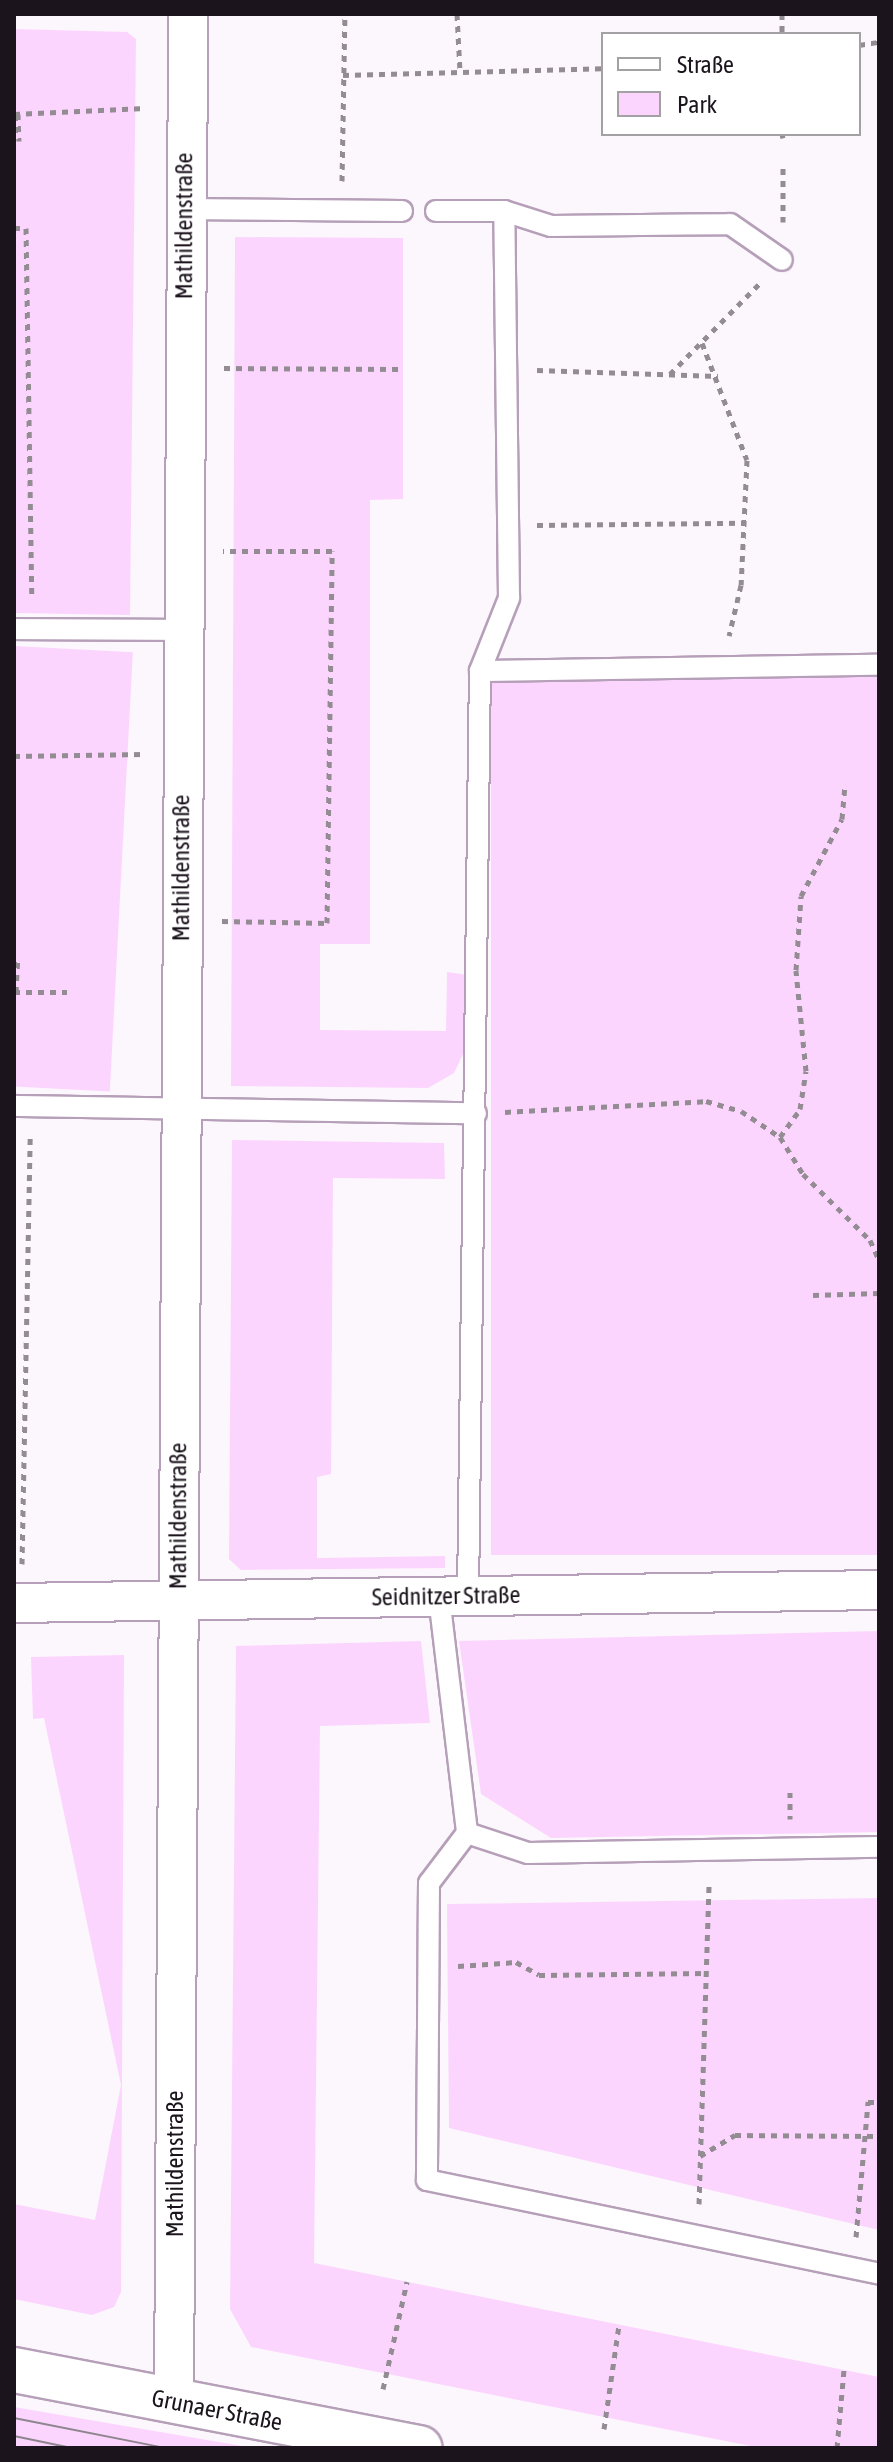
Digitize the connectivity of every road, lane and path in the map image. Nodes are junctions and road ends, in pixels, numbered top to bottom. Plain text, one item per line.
1 (188, 14) edge
2 (345, 14) edge
3 (457, 14) edge
4 (601, 68) edge
5 (460, 72) junction
6 (343, 75) junction
7 (145, 108) dead end
8 (16, 114) edge
9 (19, 141) dead end
10 (783, 167) dead end
11 (184, 209) junction
12 (342, 210) junction
13 (402, 211) dead end
14 (436, 211) dead end
15 (504, 211) junction
16 (14, 228) edge
17 (782, 260) junction
18 (702, 343) junction
19 (183, 368) junction
20 (403, 369) dead end
21 (504, 369) junction
22 (670, 374) junction
23 (718, 376) junction
24 (744, 523) junction
25 (508, 526) junction
26 (182, 552) junction
27 (23, 629) edge
28 (182, 630) junction
29 (879, 665) edge
30 (722, 668) junction
31 (480, 671) junction
32 (145, 754) dead end
33 (14, 756) edge
34 (845, 784) dead end
35 (181, 921) junction
36 (18, 957) dead end
37 (15, 992) edge
38 (67, 992) dead end
39 (22, 1106) edge
40 (180, 1109) junction
41 (476, 1113) junction
42 (780, 1137) junction
43 (879, 1260) edge
44 (879, 1293) edge
45 (813, 1295) dead end
46 (18, 1588) edge
47 (879, 1590) edge
48 (454, 1596) junction
49 (178, 1601) junction
50 (467, 1833) junction
51 (879, 1847) edge
52 (709, 1849) junction
53 (425, 1968) junction
54 (706, 1973) junction
55 (879, 2102) edge
56 (865, 2135) junction
57 (879, 2136) edge
58 (700, 2156) junction
59 (699, 2237) junction
60 (852, 2269) junction
61 (879, 2274) edge
62 (407, 2282) dead end
63 (619, 2325) dead end
64 (14, 2370) edge
65 (844, 2370) dead end
66 (383, 2389) dead end
67 (174, 2401) junction
68 (604, 2429) dead end
69 (420, 2448) edge
70 (837, 2448) edge

1 - 11 street, Mathildenstraße
2 - 6 path
3 - 5 path
4 - 5 path
5 - 6 path
6 - 12 path
7 - 8 path
8 - 9 path
10 - 17 path
11 - 12 lane
11 - 19 street, Mathildenstraße
12 - 13 lane
14 - 15 lane
15 - 17 lane
15 - 21 lane
16 - 27 path
17 - 18 path
18 - 22 path
18 - 23 path
19 - 20 path
19 - 26 street, Mathildenstraße
21 - 22 path
21 - 25 lane
22 - 23 path
23 - 24 path
24 - 25 path
24 - 30 path
25 - 31 lane
26 - 28 street, Mathildenstraße
26 - 35 path
27 - 28 lane
28 - 35 street, Mathildenstraße
29 - 30 lane
30 - 31 lane
31 - 41 lane
32 - 33 path
34 - 42 path
35 - 40 street, Mathildenstraße
36 - 37 path
37 - 38 path
39 - 40 lane
39 - 46 path
40 - 41 lane
40 - 49 street, Mathildenstraße
41 - 42 path
41 - 48 lane
42 - 43 path
44 - 45 path
46 - 49 street, Seidnitzer Straße
47 - 48 street, Seidnitzer Straße
48 - 49 street, Seidnitzer Straße
48 - 50 lane
49 - 67 street, Mathildenstraße
50 - 52 lane
50 - 53 lane
51 - 52 lane
52 - 54 path
53 - 54 path
53 - 59 lane
54 - 58 path
55 - 56 path
56 - 57 path
56 - 58 path
56 - 60 path
58 - 59 path
59 - 60 lane
60 - 61 lane
62 - 66 path
63 - 68 path
64 - 67 main road, Grunaer Straße
65 - 70 path
67 - 69 main road, Grunaer Straße

